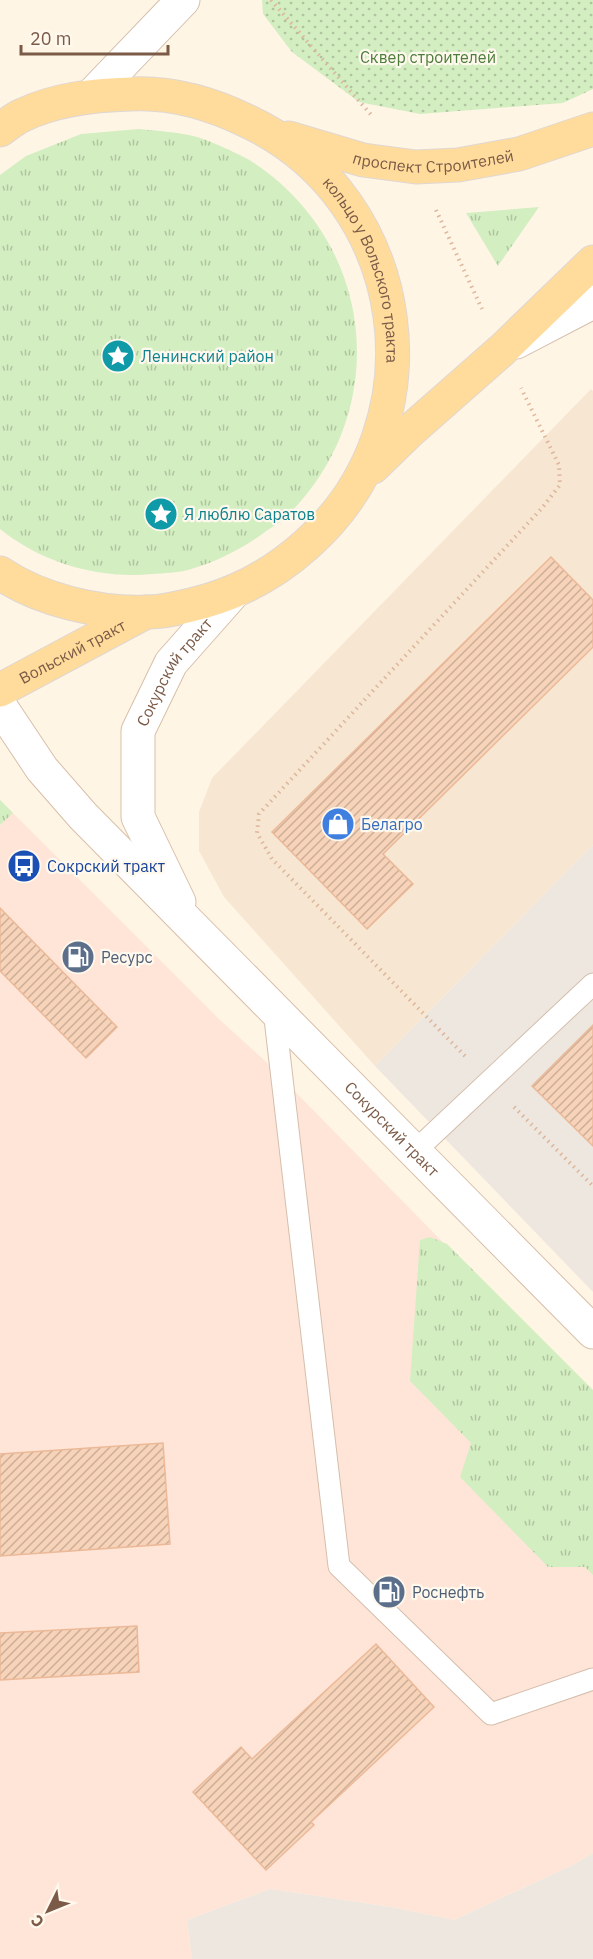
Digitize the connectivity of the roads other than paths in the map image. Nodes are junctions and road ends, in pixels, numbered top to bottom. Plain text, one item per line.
1 (183, 0) edge
2 (92, 95) junction
3 (593, 129) edge
4 (0, 130) edge
5 (273, 133) junction
6 (593, 262) edge
7 (593, 302) edge
8 (502, 350) junction
9 (363, 476) junction
10 (0, 573) edge
11 (232, 594) junction
12 (146, 612) junction
13 (0, 690) edge
14 (0, 706) edge
15 (191, 925) junction
16 (593, 984) edge
17 (274, 1010) junction
18 (414, 1152) junction
19 (593, 1332) edge
20 (593, 1679) edge

1 - 2 street
2 - 4 main road, кольцо у Вольского тракта
2 - 5 main road, кольцо у Вольского тракта
3 - 5 main road, проспект Строителей
5 - 9 main road, кольцо у Вольского тракта
6 - 8 main road
7 - 8 street
8 - 9 main road
9 - 11 main road, кольцо у Вольского тракта
10 - 12 main road, кольцо у Вольского тракта
11 - 12 main road, кольцо у Вольского тракта
11 - 15 street, Сокурский тракт
12 - 13 main road, Вольский тракт
14 - 15 street, Сокурский тракт
15 - 17 street, Сокурский тракт
16 - 18 lane
17 - 18 street, Сокурский тракт
17 - 20 lane
18 - 19 street, Сокурский тракт

